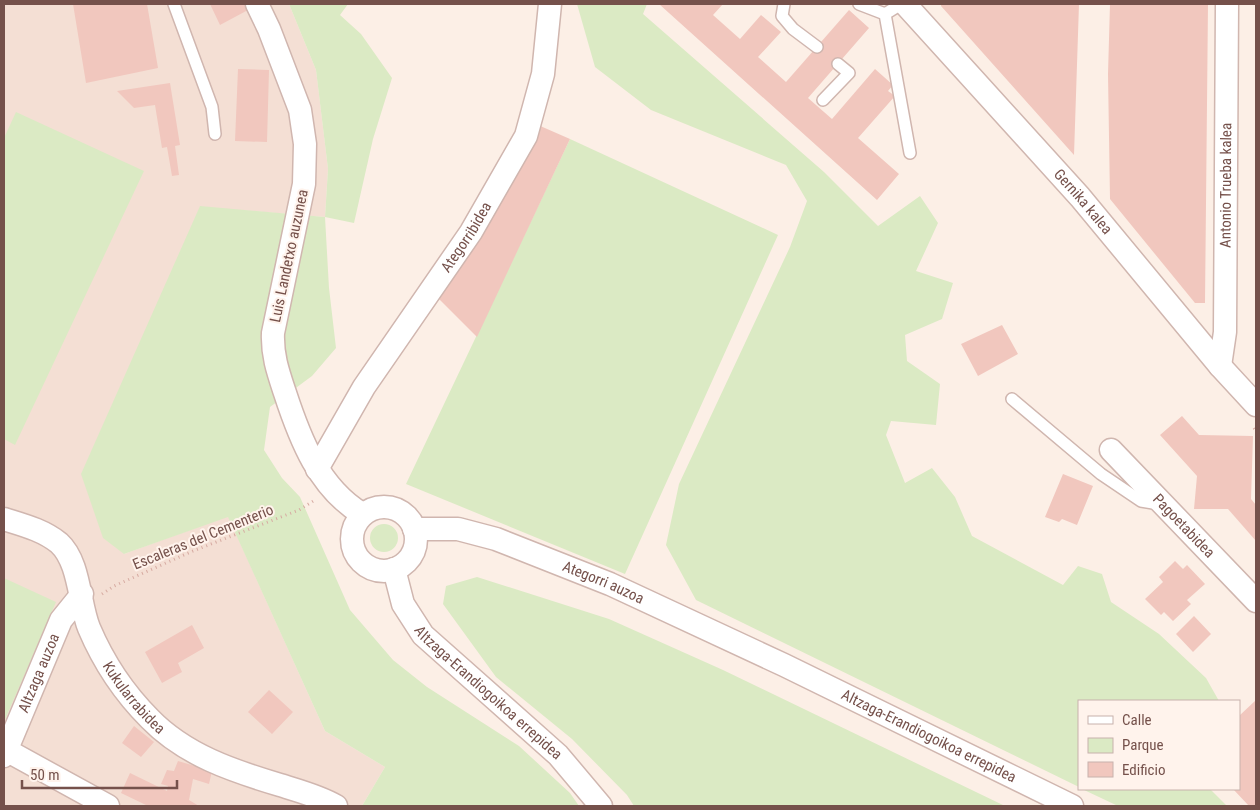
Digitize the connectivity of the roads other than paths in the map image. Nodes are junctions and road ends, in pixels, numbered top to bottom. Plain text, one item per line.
1 (174, 4) edge
2 (257, 4) edge
3 (550, 4) edge
4 (784, 4) edge
5 (858, 4) edge
6 (901, 4) edge
7 (905, 4) edge
8 (1228, 4) edge
9 (885, 14) junction
10 (817, 48) dead end
11 (838, 64) dead end
12 (823, 100) dead end
13 (215, 134) dead end
14 (910, 153) dead end
15 (1220, 366) junction
16 (1012, 399) dead end
17 (1256, 405) edge
18 (1111, 450) dead end
19 (317, 469) junction
20 (1163, 504) junction
21 (362, 514) junction
22 (4, 520) edge
23 (414, 529) junction
24 (394, 569) junction
25 (82, 601) junction
26 (1256, 601) edge
27 (784, 665) joint
28 (5, 753) edge
29 (108, 806) edge
30 (336, 806) edge
31 (600, 806) edge
32 (1072, 806) edge

1 - 13 lane
2 - 19 street, Luis Landetxo auzunea
3 - 19 street, Ategorribidea
4 - 10 lane
5 - 9 lane
6 - 9 lane
7 - 15 street, Gernika kalea
8 - 15 street, Antonio Trueba kalea
9 - 14 lane
11 - 12 lane
15 - 17 street, Gernika kalea
16 - 20 lane
18 - 20 street, Pagoetabidea
19 - 21 street, Luis Landetxo auzunea
20 - 26 street, Pagoetabidea
21 - 23 street
21 - 24 street
22 - 25 street, Kukularrabidea
23 - 24 street
23 - 27 street, Ategorri auzoa
24 - 31 street, Altzaga-Erandiogoikoa errepidea
25 - 28 street, Altzaga auzoa
25 - 30 street, Kukularrabidea
27 - 32 street, Altzaga-Erandiogoikoa errepidea
28 - 29 street

